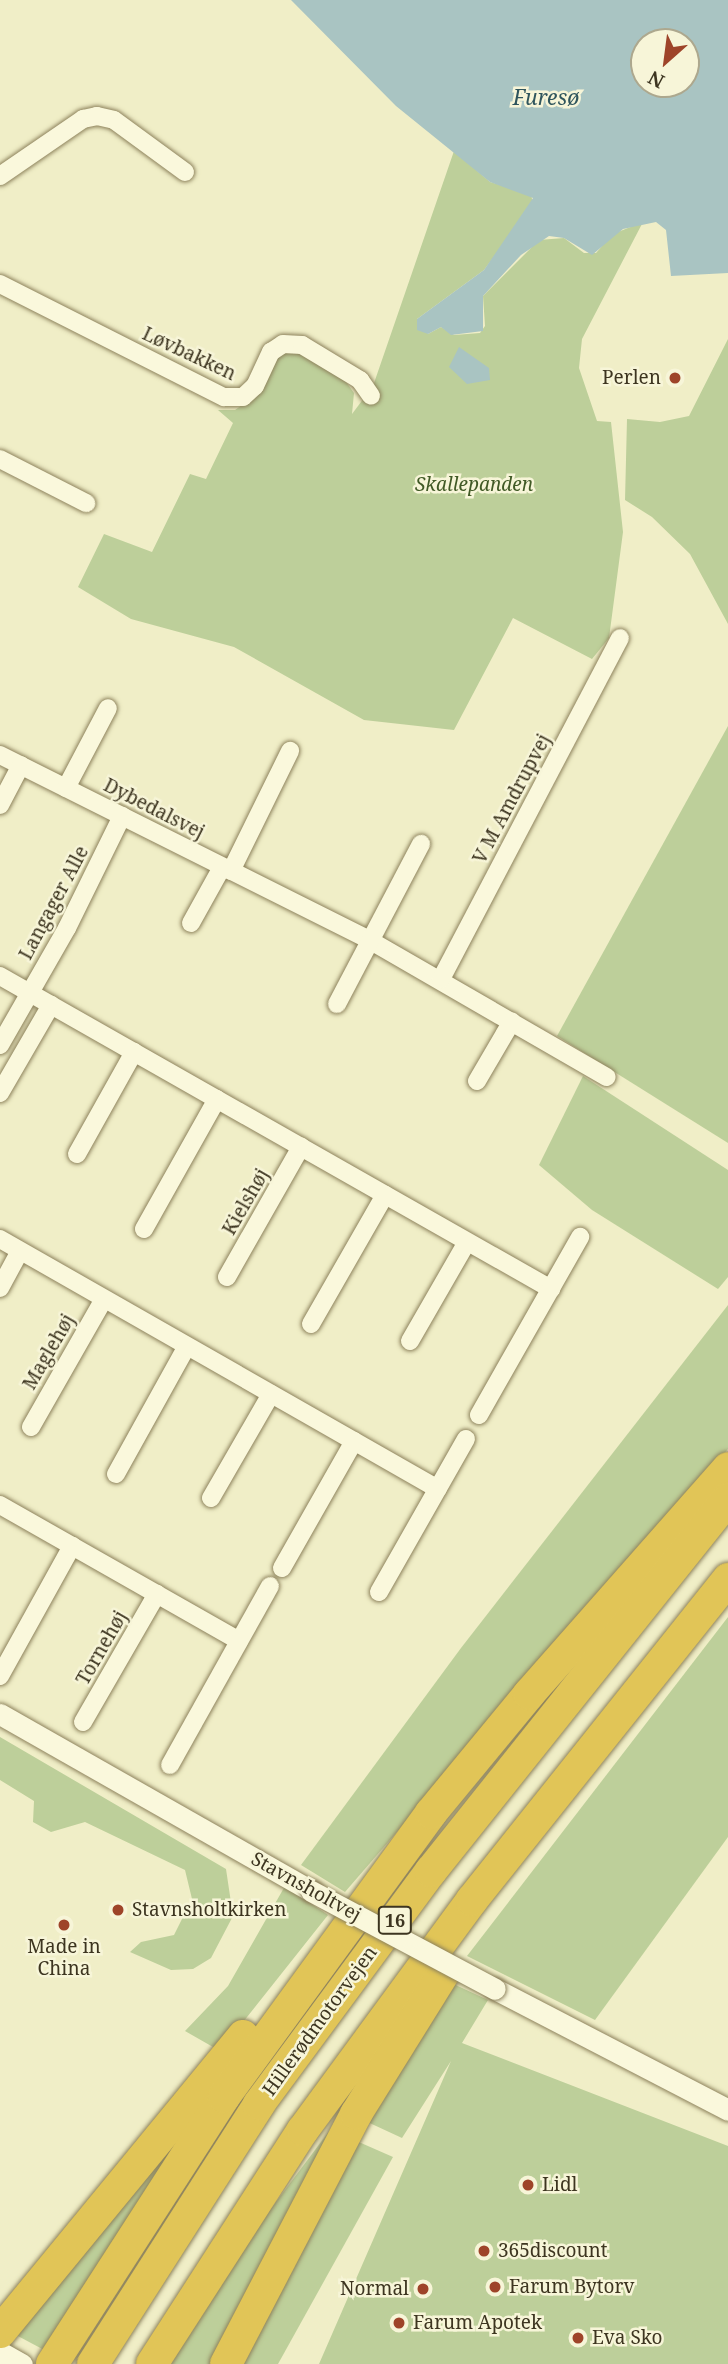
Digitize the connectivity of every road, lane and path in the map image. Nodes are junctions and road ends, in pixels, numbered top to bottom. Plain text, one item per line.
1 (185, 173) dead end
2 (0, 176) edge
3 (0, 284) edge
4 (370, 396) dead end
5 (0, 459) edge
6 (86, 503) dead end
7 (620, 638) dead end
8 (108, 708) dead end
9 (290, 751) dead end
10 (0, 754) edge
11 (21, 765) junction
12 (66, 788) junction
13 (0, 805) edge
14 (122, 816) junction
15 (421, 844) dead end
16 (227, 869) junction
17 (191, 923) dead end
18 (371, 942) junction
19 (0, 976) edge
20 (441, 979) junction
21 (30, 992) junction
22 (337, 1004) dead end
23 (51, 1005) junction
24 (512, 1021) junction
25 (0, 1045) edge
26 (134, 1052) junction
27 (607, 1077) dead end
28 (477, 1081) dead end
29 (0, 1093) edge
30 (217, 1100) junction
31 (301, 1147) junction
32 (77, 1154) dead end
33 (385, 1195) junction
34 (144, 1229) dead end
35 (580, 1237) dead end
36 (0, 1239) edge
37 (467, 1242) junction
38 (20, 1251) junction
39 (227, 1277) dead end
40 (0, 1288) edge
41 (551, 1289) junction
42 (104, 1298) junction
43 (311, 1324) dead end
44 (410, 1341) dead end
45 (187, 1346) junction
46 (271, 1394) junction
47 (479, 1415) dead end
48 (31, 1427) dead end
49 (466, 1439) dead end
50 (354, 1441) junction
51 (728, 1468) edge
52 (116, 1474) dead end
53 (438, 1489) junction
54 (211, 1498) dead end
55 (728, 1499) edge
56 (0, 1505) edge
57 (72, 1546) junction
58 (282, 1568) dead end
59 (728, 1579) edge
60 (270, 1586) dead end
61 (379, 1592) dead end
62 (157, 1594) junction
63 (239, 1641) junction
64 (650, 1675) junction
65 (0, 1676) edge
66 (0, 1714) edge
67 (83, 1722) dead end
68 (170, 1765) dead end
69 (431, 1814) junction
70 (728, 2110) edge
71 (7, 2351) edge
72 (52, 2364) edge
73 (93, 2364) edge
74 (152, 2364) edge
75 (226, 2364) edge

1 - 2 street
3 - 4 street, Løvbakken
5 - 6 street
7 - 20 street, V M Amdrupvej
8 - 12 street
9 - 16 street
10 - 11 street, Dybedalsvej
11 - 12 street, Dybedalsvej
11 - 13 street
12 - 14 street, Dybedalsvej
14 - 16 street, Dybedalsvej
14 - 21 street, Langager Alle
15 - 18 street
16 - 17 street
16 - 18 street, Dybedalsvej
18 - 20 street, Dybedalsvej
18 - 22 street
19 - 21 street
20 - 24 street, Dybedalsvej
21 - 23 street
21 - 25 street, Langager Alle
23 - 26 street
23 - 29 street
24 - 27 street, Dybedalsvej
24 - 28 street
26 - 30 street
26 - 32 street
30 - 31 street
30 - 34 street
31 - 33 street
31 - 39 street, Kielshøj
33 - 37 street
33 - 43 street
35 - 41 street
36 - 38 street
37 - 41 street
37 - 44 street
38 - 40 street
38 - 42 street
41 - 47 street
42 - 45 street
42 - 48 street, Maglehøj
45 - 46 street
45 - 52 street
46 - 50 street
46 - 54 street
49 - 53 street
50 - 53 street
50 - 58 street
51 - 69 highway
53 - 61 street
55 - 73 highway, Hillerødmotorvejen / 16
56 - 57 street
57 - 62 street
57 - 65 street
59 - 64 highway, 16
60 - 63 street
62 - 63 street
62 - 67 street, Tornehøj
63 - 68 street
64 - 74 highway, 16
64 - 75 highway
66 - 70 street, Stavnsholtvej, bridge
69 - 71 highway
69 - 72 highway

